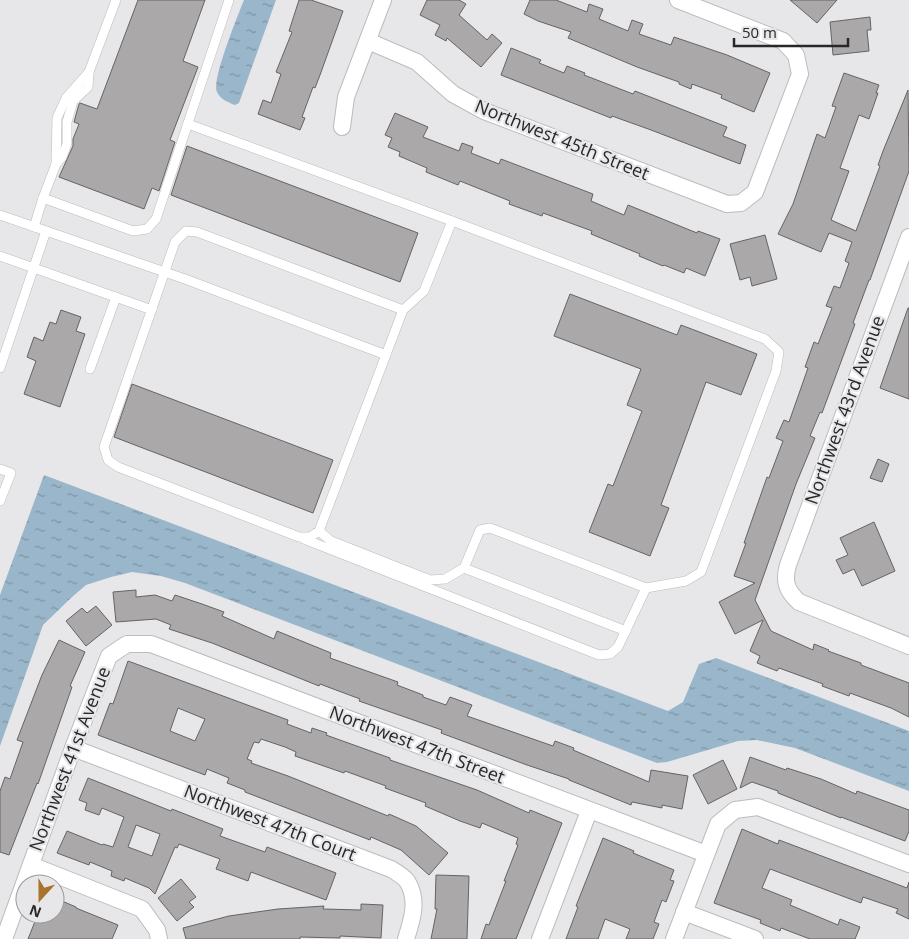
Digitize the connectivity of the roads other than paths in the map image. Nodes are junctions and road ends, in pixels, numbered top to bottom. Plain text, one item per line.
1 (116, 0) edge
2 (229, 0) edge
3 (383, 0) edge
4 (678, 0) edge
5 (368, 42) junction
6 (188, 124) junction
7 (342, 127) dead end
8 (43, 198) junction
9 (0, 215) edge
10 (452, 222) junction
11 (34, 227) junction
12 (46, 231) junction
13 (909, 237) edge
14 (0, 256) edge
15 (34, 268) junction
16 (165, 272) junction
17 (116, 298) junction
18 (152, 310) junction
19 (403, 310) junction
20 (386, 355) junction
21 (0, 368) edge
22 (90, 369) dead end
23 (0, 469) edge
24 (0, 501) edge
25 (319, 531) junction
26 (299, 537) junction
27 (464, 568) junction
28 (646, 588) junction
29 (626, 631) junction
30 (127, 644) joint
31 (909, 646) edge
32 (73, 748) junction
33 (590, 811) junction
34 (706, 854) junction
35 (909, 864) edge
36 (31, 865) junction
37 (684, 912) junction
38 (4, 939) edge
39 (160, 939) edge
40 (406, 939) edge
41 (540, 939) edge
42 (674, 939) edge
43 (755, 939) edge

1 - 8 lane
2 - 6 lane
3 - 5 street
4 - 5 street, Northwest 45th Street
5 - 7 street
6 - 8 lane
6 - 10 lane
8 - 11 lane
9 - 11 lane
10 - 19 lane
10 - 28 lane
11 - 12 lane
12 - 15 lane
12 - 16 lane
13 - 31 street, Northwest 43rd Avenue
14 - 15 lane
15 - 17 lane
15 - 21 lane
16 - 18 lane
16 - 19 lane
16 - 20 lane
17 - 18 lane
17 - 22 lane
18 - 26 lane
19 - 20 lane
20 - 25 lane
23 - 24 lane
25 - 26 lane
25 - 27 lane
26 - 29 lane
27 - 28 lane
27 - 29 lane
28 - 29 lane
30 - 32 street, Northwest 41st Avenue
30 - 33 street, Northwest 47th Street
32 - 36 street, Northwest 41st Avenue
32 - 40 street, Northwest 47th Court
33 - 34 street, Northwest 47th Street
33 - 41 street
34 - 35 street
34 - 37 street
36 - 38 street, Northwest 41st Avenue
36 - 39 street
37 - 42 street
37 - 43 street

